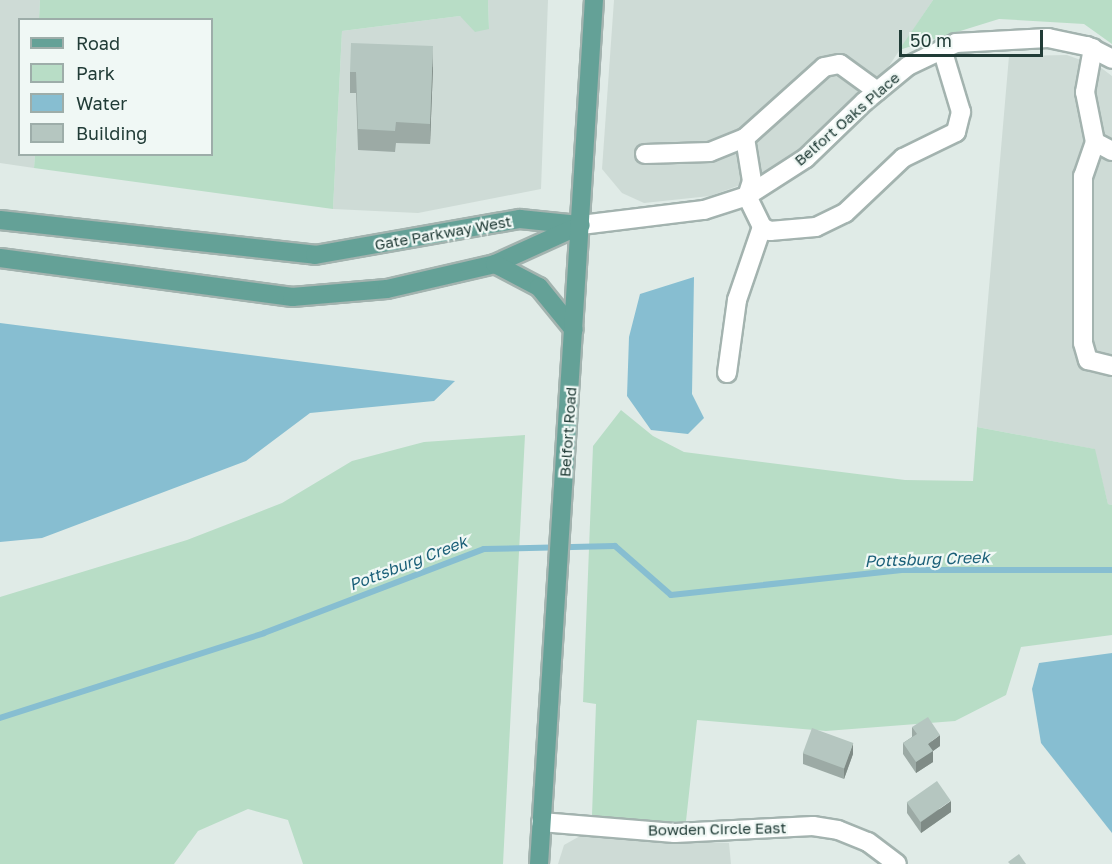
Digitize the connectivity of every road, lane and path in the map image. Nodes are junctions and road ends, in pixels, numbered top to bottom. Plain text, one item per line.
1 (594, 0) edge
2 (1093, 48) junction
3 (942, 49) junction
4 (1112, 59) edge
5 (877, 91) junction
6 (745, 138) junction
7 (1095, 142) junction
8 (1112, 151) edge
9 (645, 154) dead end
10 (747, 196) junction
11 (0, 220) edge
12 (581, 225) junction
13 (762, 227) junction
14 (0, 258) edge
15 (495, 264) junction
16 (574, 330) junction
17 (1112, 366) edge
18 (727, 373) dead end
19 (541, 822) junction
20 (891, 859) edge
21 (539, 864) edge

1 - 12 main road, Belfort Road
2 - 3 street, Belfort Oaks Place
2 - 4 street, Belfort Oaks Place
2 - 7 street
3 - 5 street, Belfort Oaks Place
3 - 13 street
5 - 6 street
5 - 10 street, Belfort Oaks Place
6 - 9 street
6 - 10 street
7 - 8 street
7 - 17 street
10 - 12 street, Belfort Oaks Place
10 - 13 street
11 - 12 main road, Gate Parkway West
12 - 15 main road
12 - 16 main road, Belfort Road
13 - 18 street
14 - 15 main road
15 - 16 main road
16 - 19 main road, Belfort Road
19 - 20 street, Bowden Circle East
19 - 21 main road, Belfort Road

